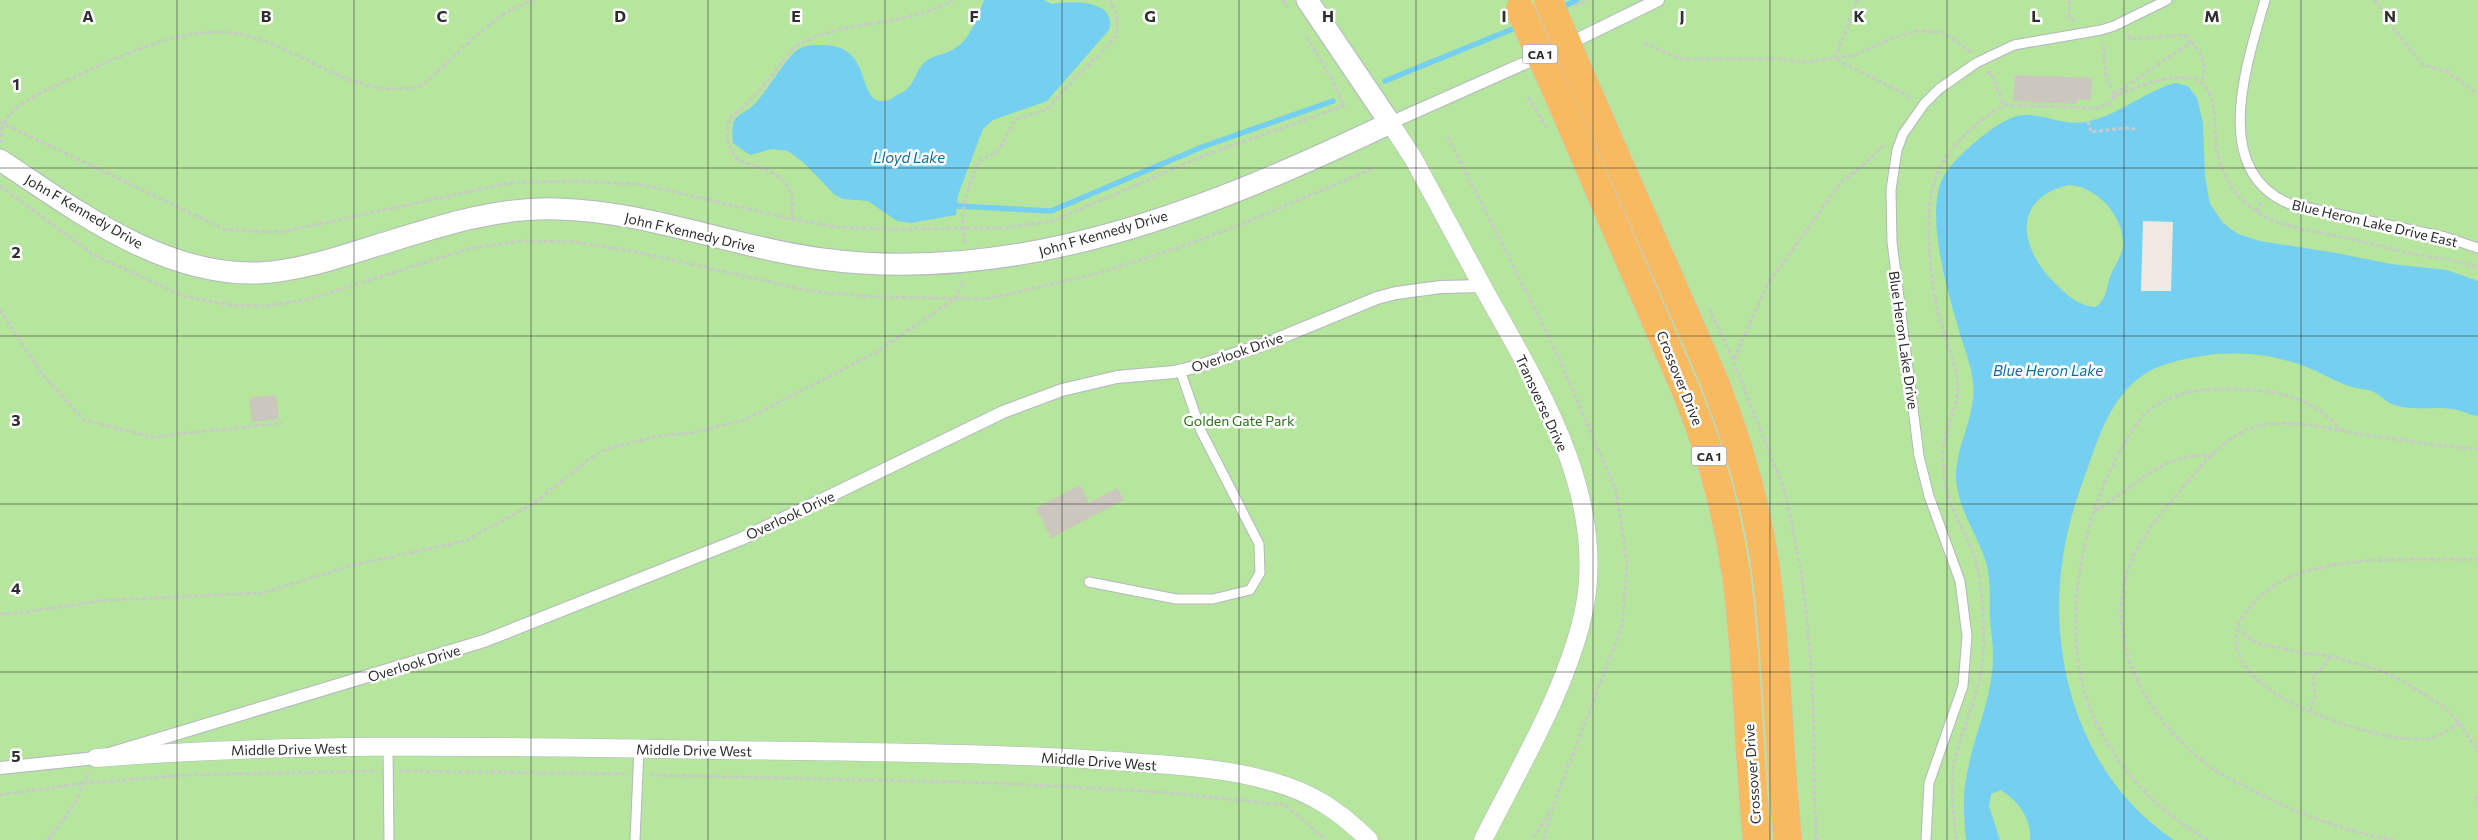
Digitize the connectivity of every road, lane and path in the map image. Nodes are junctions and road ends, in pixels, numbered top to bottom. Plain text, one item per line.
1 (537, 0) edge
2 (953, 0) edge
3 (1110, 0) edge
4 (1283, 0) edge
5 (1548, 0) edge
6 (1658, 0) edge
7 (1857, 0) edge
8 (2167, 0) edge
9 (2265, 0) edge
10 (2374, 0) edge
11 (1518, 4) edge
12 (1299, 5) edge
13 (1300, 26) dead end
14 (2128, 33) dead end
15 (2189, 39) junction
16 (1644, 43) dead end
17 (1972, 53) dead end
18 (2104, 54) dead end
19 (1835, 59) junction
20 (1980, 72) dead end
21 (2201, 83) dead end
22 (2114, 94) junction
23 (2478, 94) edge
24 (1528, 97) dead end
25 (1924, 104) junction
26 (2004, 105) junction
27 (2088, 121) dead end
28 (2, 123) edge
29 (1390, 123) junction
30 (2138, 129) dead end
31 (1548, 131) dead end
32 (1892, 137) dead end
33 (0, 153) edge
34 (1374, 168) dead end
35 (0, 186) edge
36 (792, 219) junction
37 (962, 229) junction
38 (2478, 248) edge
39 (970, 262) junction
40 (1482, 286) junction
41 (956, 298) junction
42 (0, 310) edge
43 (1734, 360) dead end
44 (1180, 370) junction
45 (282, 423) dead end
46 (2340, 430) junction
47 (2478, 449) edge
48 (2213, 455) junction
49 (2094, 512) junction
50 (2478, 559) edge
51 (1089, 582) dead end
52 (0, 614) edge
53 (2237, 629) junction
54 (2330, 656) junction
55 (2310, 711) junction
56 (2459, 723) junction
57 (388, 747) junction
58 (639, 749) junction
59 (2478, 751) edge
60 (96, 758) junction
61 (0, 768) edge
62 (388, 771) junction
63 (638, 774) junction
64 (84, 782) junction
65 (0, 795) edge
66 (2478, 797) edge
67 (2478, 803) edge
68 (48, 840) edge
69 (389, 840) edge
70 (635, 840) edge
71 (1326, 840) edge
72 (1369, 840) edge
73 (1483, 840) edge
74 (1532, 840) edge
75 (1544, 840) edge
76 (1758, 840) edge
77 (1788, 840) edge
78 (1926, 840) edge
79 (1956, 840) edge
80 (2208, 840) edge
81 (2394, 840) edge

1 - 28 path
2 - 36 path
3 - 37 path
4 - 12 path
5 - 77 highway, CA 1, bridge
6 - 29 street
7 - 19 path
8 - 25 lane, Blue Heron Lake Drive
9 - 38 lane, Blue Heron Lake Drive East
10 - 23 path
11 - 76 highway, Crossover Drive / CA 1, bridge
12 - 29 street, Transverse Drive
13 - 37 path
14 - 15 path
15 - 21 path
15 - 22 path
16 - 19 path
17 - 19 path
18 - 22 path
19 - 25 path
20 - 26 path
22 - 26 path
24 - 31 path
25 - 78 lane, Blue Heron Lake Drive
26 - 79 path
27 - 30 path
28 - 33 path
28 - 36 path
29 - 39 street, John F Kennedy Drive
29 - 40 street, Transverse Drive
32 - 43 path
33 - 39 street, John F Kennedy Drive
34 - 41 path
35 - 41 path
36 - 37 path
37 - 39 path
40 - 44 street, Overlook Drive
40 - 73 street, Transverse Drive
41 - 52 path
42 - 45 path
44 - 51 lane
44 - 60 street, Overlook Drive
46 - 47 path
46 - 48 path
46 - 49 path
48 - 49 path
48 - 81 path
49 - 80 path
50 - 53 path
53 - 54 path
53 - 55 path
54 - 55 path
54 - 56 path
55 - 56 path
56 - 59 path
57 - 58 street, Middle Drive West
57 - 60 street, Middle Drive West
57 - 62 lane
58 - 63 lane
58 - 72 street, Middle Drive West
60 - 61 street, Middle Drive West
60 - 64 path
62 - 63 path
62 - 64 path
62 - 69 lane
63 - 70 lane
63 - 71 path
64 - 65 path
64 - 68 path
66 - 67 path
74 - 75 path

